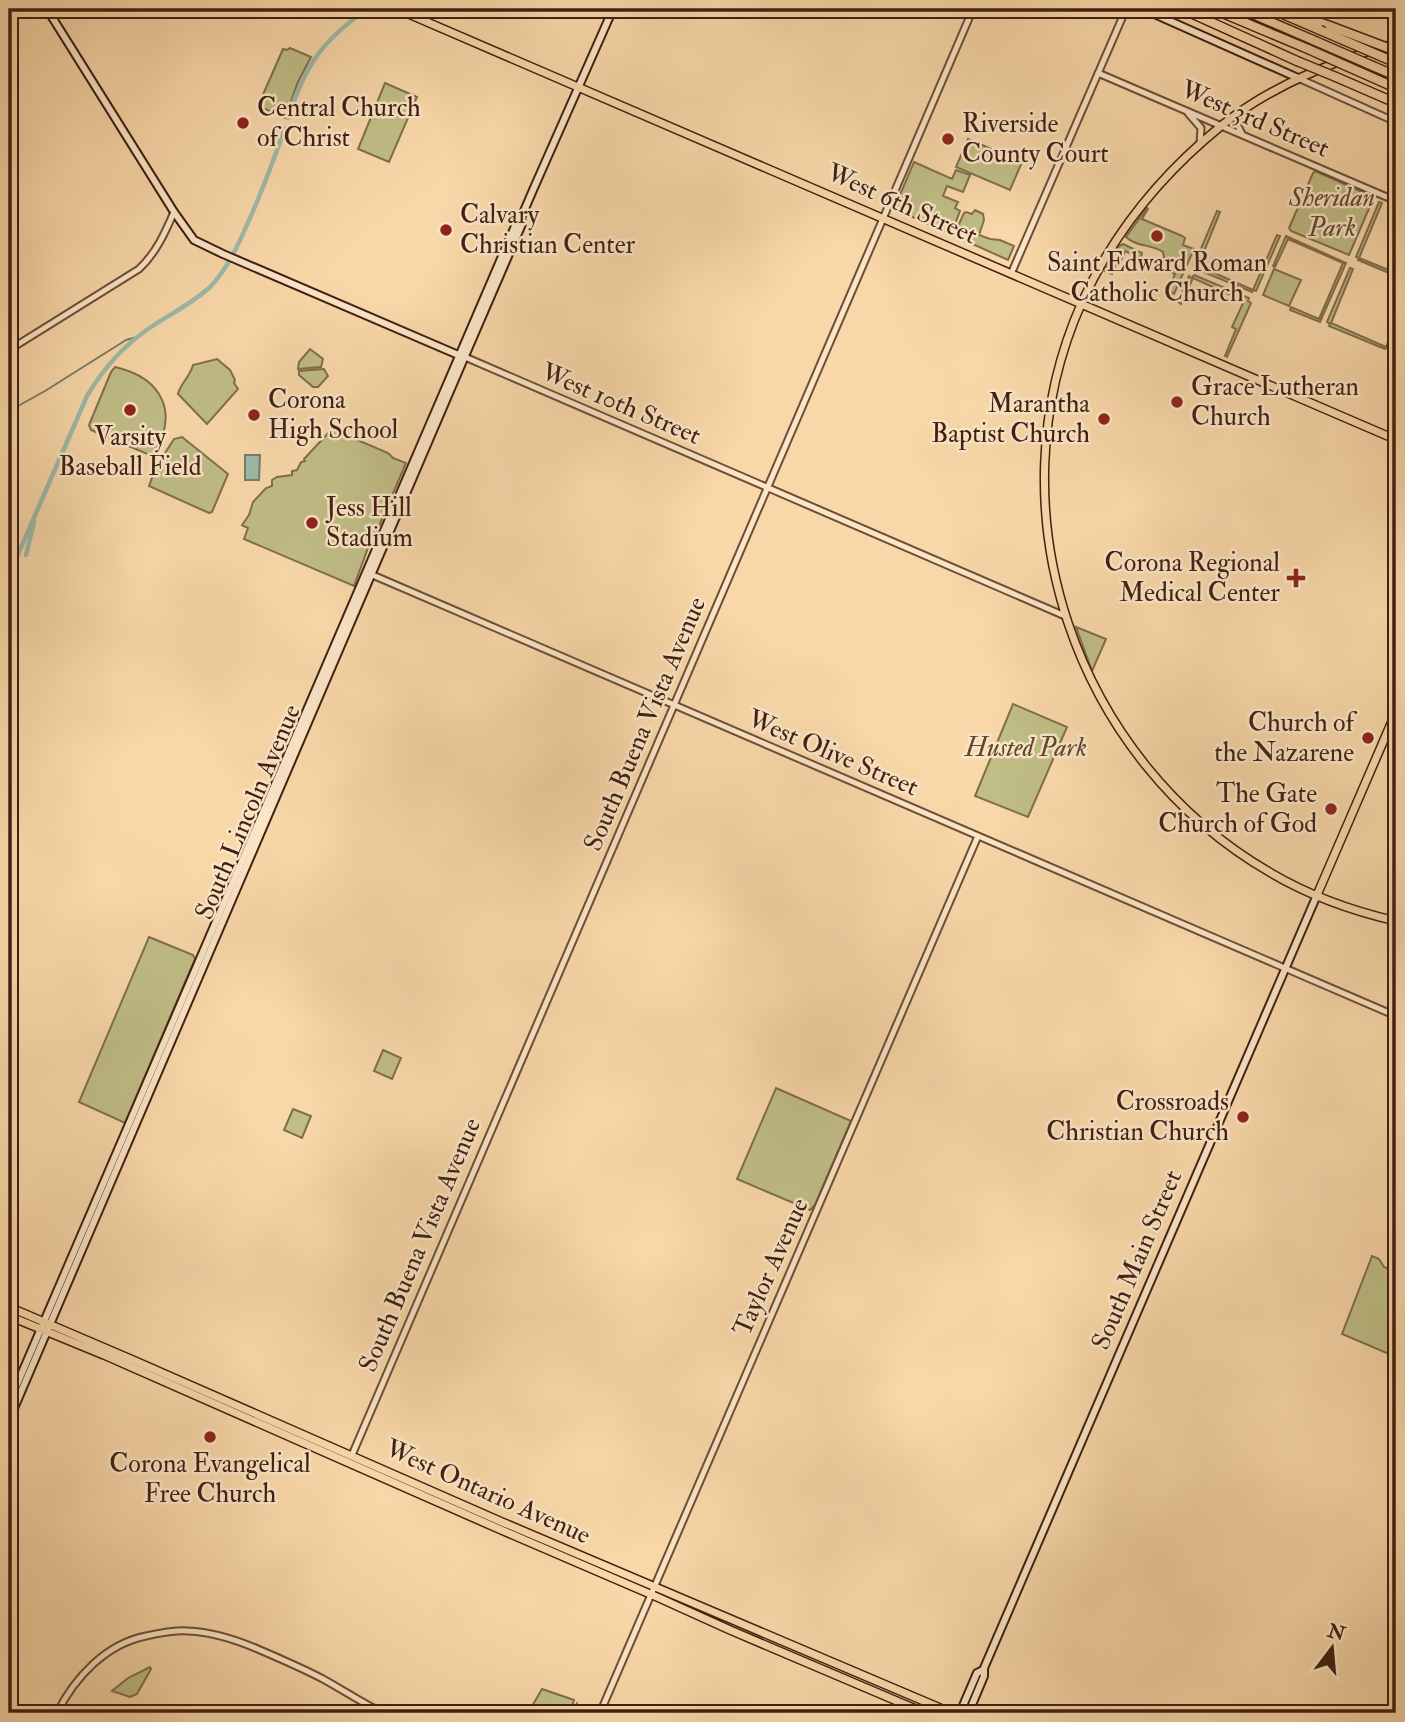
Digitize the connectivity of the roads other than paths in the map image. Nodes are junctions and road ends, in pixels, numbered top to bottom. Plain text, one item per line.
1 (47, 9) edge
2 (397, 9) edge
3 (613, 9) edge
4 (973, 9) edge
5 (1126, 9) edge
6 (1143, 9) edge
7 (1182, 9) edge
8 (1213, 9) edge
9 (1241, 9) edge
10 (1271, 9) edge
11 (1283, 9) edge
12 (1396, 43) edge
13 (1396, 51) edge
14 (1394, 62) edge
15 (1098, 74) junction
16 (1396, 76) edge
17 (1297, 78) junction
18 (578, 87) junction
19 (1396, 88) edge
20 (1378, 95) junction
21 (1396, 103) edge
22 (1396, 108) edge
23 (1186, 110) junction
24 (1238, 114) junction
25 (1396, 122) edge
26 (1222, 125) junction
27 (1242, 134) junction
28 (1200, 144) junction
29 (1396, 201) edge
30 (174, 212) junction
31 (883, 219) junction
32 (1011, 274) junction
33 (1081, 304) junction
34 (9, 350) edge
35 (463, 356) junction
36 (1393, 437) edge
37 (1396, 445) edge
38 (768, 488) junction
39 (368, 573) junction
40 (1065, 616) junction
41 (674, 705) junction
42 (1396, 712) edge
43 (978, 836) junction
44 (1317, 895) junction
45 (1396, 921) edge
46 (1286, 969) junction
47 (1396, 1016) edge
48 (9, 1307) edge
49 (9, 1317) edge
50 (45, 1327) junction
51 (9, 1403) edge
52 (9, 1420) edge
53 (352, 1455) junction
54 (653, 1591) junction
55 (57, 1713) edge
56 (383, 1713) edge
57 (600, 1713) edge
58 (925, 1713) edge
59 (951, 1713) edge
60 (964, 1713) edge

1 - 30 main road, West 10th Street
2 - 18 main road, West 6th Street
3 - 18 main road, South Lincoln Avenue
4 - 31 street, South Buena Vista Avenue
5 - 15 street
6 - 17 main road
7 - 20 highway, bridge
8 - 19 highway, bridge
9 - 16 highway, bridge
10 - 14 highway, bridge
11 - 13 highway, bridge
12 - 17 main road
15 - 23 street, West 3rd Street
15 - 32 street
17 - 24 main road
17 - 25 street
18 - 31 main road, West 6th Street
18 - 35 main road, South Lincoln Avenue
20 - 21 highway
20 - 22 highway
23 - 26 street, West 3rd Street
23 - 28 street
24 - 26 main road
24 - 27 street
26 - 27 street, West 3rd Street
26 - 28 main road
27 - 29 street, West 3rd Street
28 - 33 main road
30 - 34 street
30 - 35 main road, West 10th Street
31 - 32 main road, West 6th Street
31 - 38 street, South Buena Vista Avenue
32 - 33 main road, West 6th Street
33 - 36 main road, West 6th Street
33 - 40 main road
35 - 38 street, West 10th Street
35 - 39 main road, South Lincoln Avenue
36 - 37 main road, West 6th Street
38 - 40 street, West 10th Street
38 - 41 street, South Buena Vista Avenue
39 - 41 street, West Olive Street
39 - 50 main road, South Lincoln Avenue
40 - 44 main road
41 - 43 street, West Olive Street
41 - 53 street, South Buena Vista Avenue
42 - 44 main road, South Main Street
43 - 46 street, West Olive Street
43 - 54 street, Taylor Avenue
44 - 45 main road
44 - 46 main road, South Main Street
46 - 47 street, West Olive Street
46 - 60 main road, South Main Street
48 - 50 main road, West Ontario Avenue
49 - 50 main road, West Ontario Avenue
50 - 51 main road, South Lincoln Avenue
50 - 52 main road, South Lincoln Avenue
50 - 53 main road, West Ontario Avenue
50 - 54 main road, West Ontario Avenue
53 - 54 main road, West Ontario Avenue
54 - 57 street, Taylor Avenue
54 - 58 main road, West Ontario Avenue
54 - 59 main road, West Ontario Avenue
55 - 56 street

